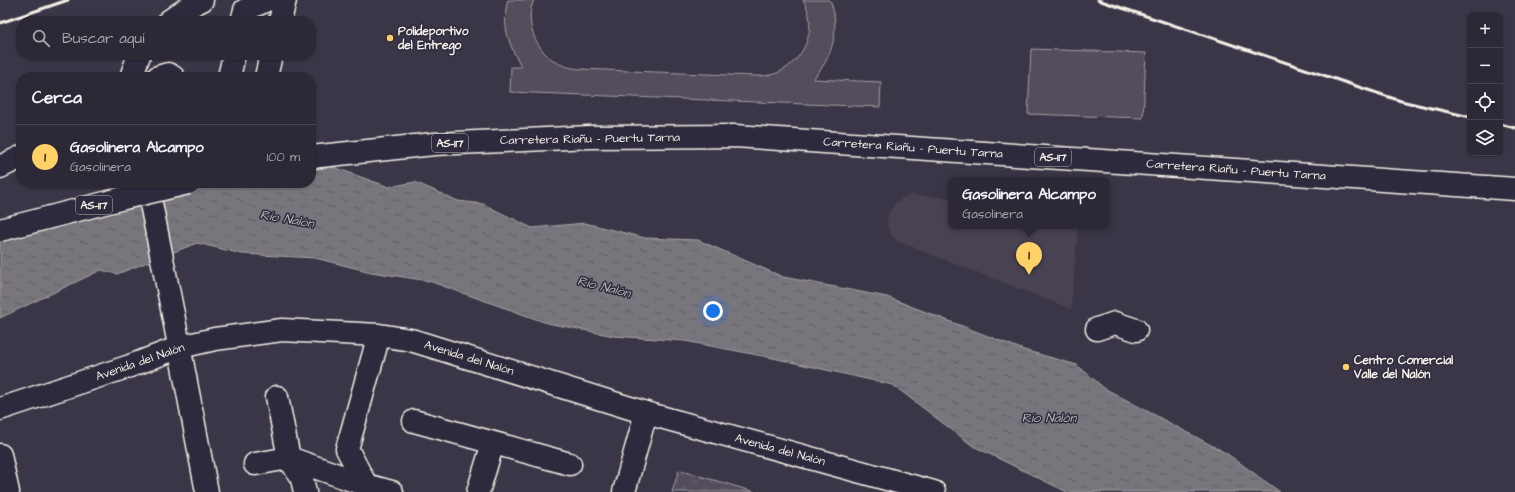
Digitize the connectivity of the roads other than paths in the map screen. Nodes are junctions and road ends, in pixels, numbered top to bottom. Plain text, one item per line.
1 (202, 0) edge
2 (267, 0) edge
3 (285, 0) edge
4 (176, 16) edge
5 (243, 16) edge
6 (281, 16) edge
7 (136, 60) edge
8 (233, 60) edge
9 (271, 60) edge
10 (133, 72) edge
11 (230, 72) edge
12 (267, 72) edge
13 (316, 156) edge
14 (16, 159) edge
15 (0, 167) edge
16 (148, 188) edge
17 (166, 188) edge
18 (1515, 189) edge
19 (0, 230) edge
20 (1097, 329) dead end
21 (1136, 330) dead end
22 (379, 335) junction
23 (180, 347) junction
24 (277, 397) dead end
25 (0, 409) edge
26 (646, 413) junction
27 (414, 421) dead end
28 (493, 443) junction
29 (0, 455) edge
30 (289, 458) junction
31 (255, 464) dead end
32 (570, 464) dead end
33 (366, 485) junction
34 (8, 492) edge
35 (207, 492) edge
36 (305, 492) edge
37 (392, 492) edge
38 (478, 492) edge
39 (624, 492) edge
40 (934, 492) edge

1 - 4 street
2 - 5 street
3 - 6 street
7 - 10 street
8 - 11 street
9 - 12 street
13 - 18 street, Carretera Riañu - Puertu Tarna / AS-117
14 - 15 street
16 - 23 street
17 - 19 street, AS-117, bridge
20 - 21 street
22 - 23 street, Avenida del Nalón
22 - 26 street, Avenida del Nalón
22 - 33 street
23 - 25 street, Avenida del Nalón
23 - 35 street
24 - 30 street
26 - 39 street
26 - 40 street, Avenida del Nalón
27 - 28 street
28 - 32 street
28 - 38 street
29 - 34 street
30 - 31 street
30 - 33 street
30 - 36 street
33 - 37 street

